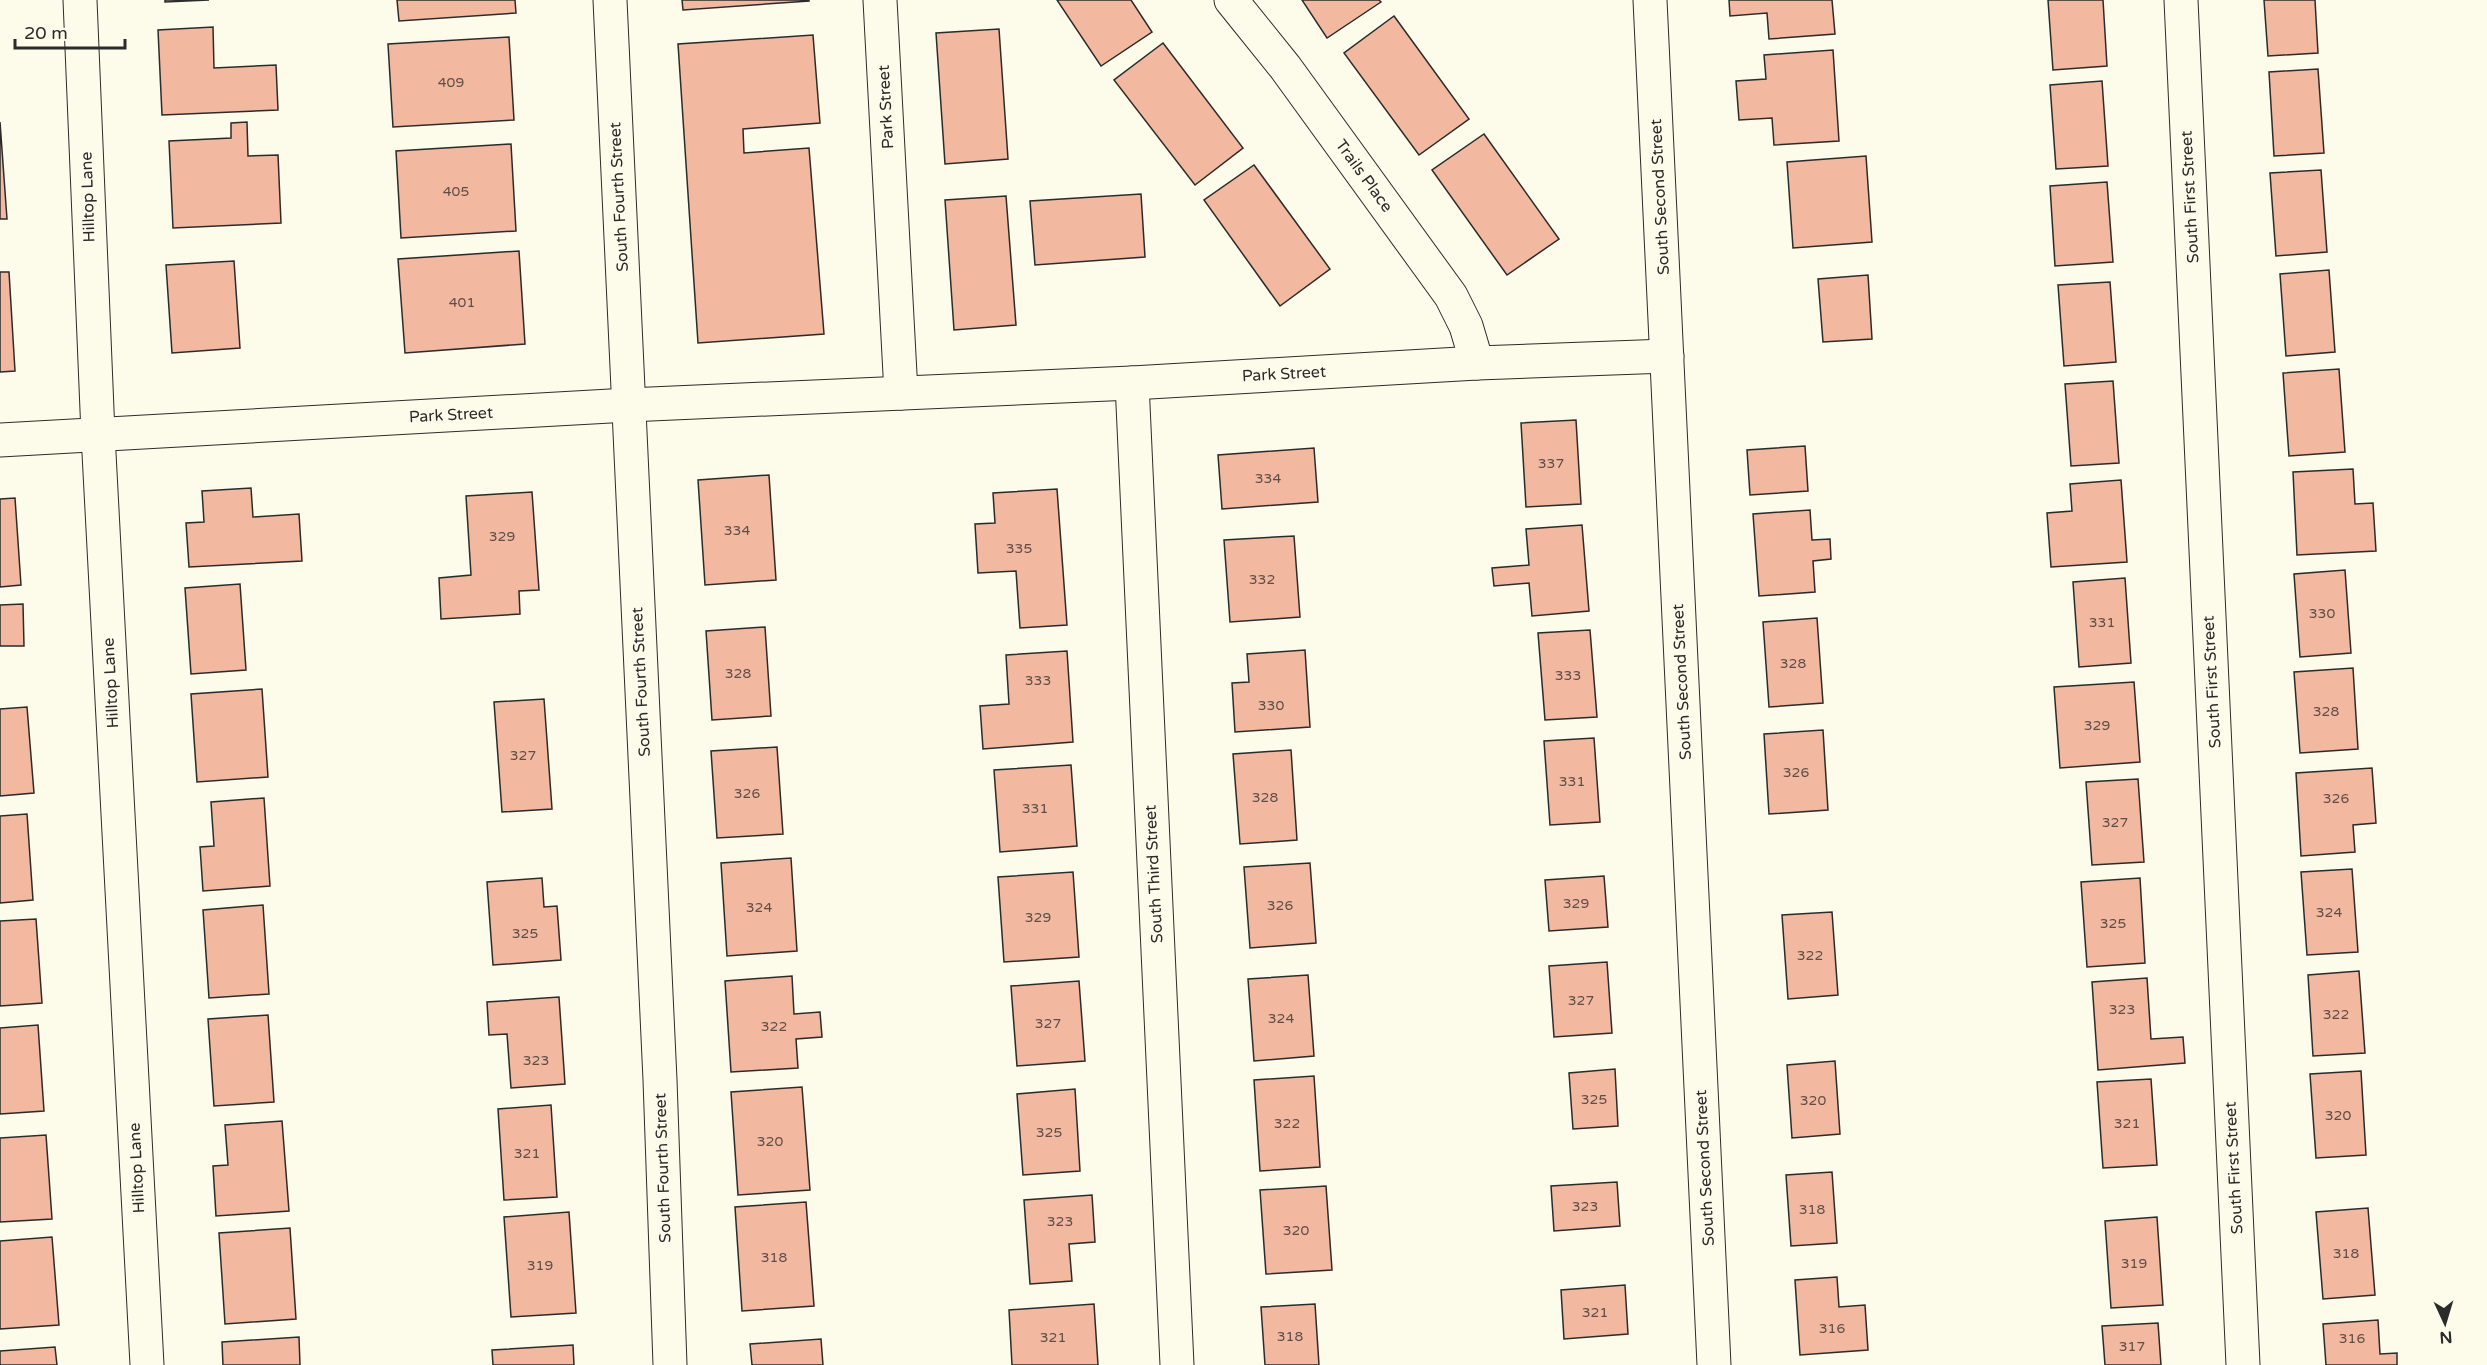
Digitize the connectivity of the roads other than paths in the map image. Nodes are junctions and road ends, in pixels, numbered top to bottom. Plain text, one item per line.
1 (80, 0) edge
2 (610, 0) edge
3 (880, 0) edge
4 (1231, 0) edge
5 (1650, 0) edge
6 (2181, 0) edge
7 (1667, 356) junction
8 (1477, 363) junction
9 (1132, 383) junction
10 (901, 393) junction
11 (628, 405) junction
12 (98, 434) junction
13 (0, 440) edge
14 (147, 1365) edge
15 (670, 1365) edge
16 (1176, 1365) edge
17 (1714, 1365) edge
18 (2244, 1365) edge

1 - 12 street, Hilltop Lane
2 - 11 street, South Fourth Street
3 - 10 street, Park Street
4 - 8 street, Trails Place
5 - 7 street, South Second Street
6 - 18 street, South First Street
7 - 8 street, Park Street
7 - 17 street, South Second Street
8 - 9 street, Park Street
9 - 10 street, Park Street
9 - 16 street, South Third Street
10 - 11 street, Park Street
11 - 12 street, Park Street
11 - 15 street, South Fourth Street
12 - 13 street, Park Street
12 - 14 street, Hilltop Lane

